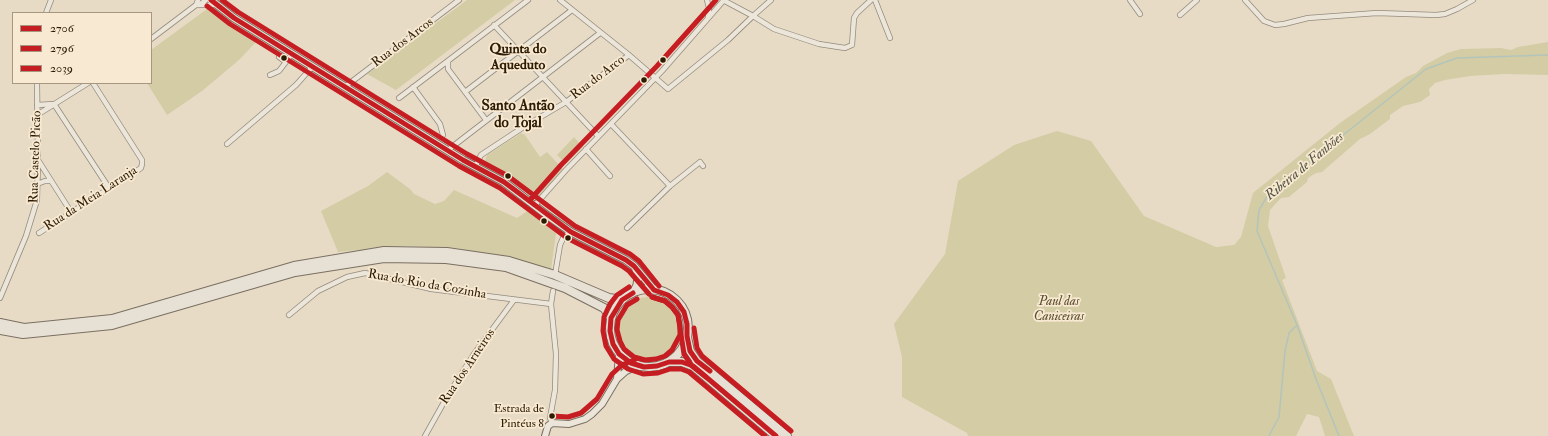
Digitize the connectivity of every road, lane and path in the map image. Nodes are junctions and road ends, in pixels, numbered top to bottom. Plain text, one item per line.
1 (51, 0) edge
2 (206, 0) edge
3 (211, 0) edge
4 (459, 0) edge
5 (528, 0) edge
6 (560, 0) edge
7 (724, 0) edge
8 (770, 0) edge
9 (871, 0) edge
10 (875, 0) edge
11 (1130, 0) edge
12 (1197, 0) edge
13 (1245, 0) edge
14 (1473, 0) edge
15 (707, 1) edge
16 (198, 3) edge
17 (218, 5) junction
18 (719, 6) junction
19 (572, 10) junction
20 (46, 12) edge
21 (1140, 14) dead end
22 (1180, 15) dead end
23 (753, 16) junction
24 (708, 20) junction
25 (494, 25) junction
26 (600, 33) junction
27 (152, 38) edge
28 (890, 38) dead end
29 (519, 51) junction
30 (292, 54) junction
31 (629, 55) junction
32 (279, 57) dead end
33 (448, 61) junction
34 (286, 62) junction
35 (313, 66) junction
36 (270, 75) dead end
37 (542, 77) junction
38 (656, 78) junction
39 (37, 84) edge
40 (86, 84) edge
41 (94, 84) edge
42 (346, 86) junction
43 (413, 87) junction
44 (465, 92) junction
45 (399, 98) dead end
46 (566, 102) junction
47 (54, 104) junction
48 (37, 105) junction
49 (38, 115) junction
50 (486, 120) junction
51 (611, 124) junction
52 (443, 135) dead end
53 (598, 136) junction
54 (227, 144) dead end
55 (586, 149) junction
56 (448, 150) junction
57 (38, 160) junction
58 (703, 166) dead end
59 (475, 167) junction
60 (610, 176) dead end
61 (51, 181) junction
62 (37, 184) junction
63 (670, 186) junction
64 (109, 188) junction
65 (535, 205) junction
66 (71, 212) junction
67 (627, 228) dead end
68 (571, 232) junction
69 (39, 233) dead end
70 (634, 266) junction
71 (555, 275) junction
72 (654, 290) junction
73 (553, 291) dead end
74 (633, 293) junction
75 (0, 298) edge
76 (514, 300) junction
77 (622, 300) junction
78 (551, 304) junction
79 (289, 315) dead end
80 (611, 318) junction
81 (0, 323) edge
82 (0, 330) edge
83 (687, 336) junction
84 (619, 354) junction
85 (669, 362) junction
86 (638, 365) junction
87 (617, 379) junction
88 (552, 423) junction
89 (425, 436) edge
90 (545, 436) edge
91 (776, 436) edge
92 (787, 436) edge

1 - 20 street
2 - 16 street
3 - 17 main road
4 - 42 street, Rua dos Arcos
5 - 25 street
6 - 19 street
7 - 18 street
7 - 23 street
8 - 23 street
9 - 23 street
10 - 28 street
11 - 21 street
12 - 22 street
13 - 14 street
15 - 18 street
15 - 24 street
16 - 17 street
16 - 27 street
17 - 30 main road
18 - 24 street
19 - 26 street
19 - 29 street
23 - 38 street
24 - 38 street
25 - 29 street
25 - 33 street
26 - 31 street
26 - 37 street
29 - 37 street
29 - 44 street
30 - 34 street
30 - 35 main road
31 - 38 street
31 - 46 street, Rua do Arco
32 - 34 street
33 - 43 street
33 - 44 street
34 - 36 street
35 - 42 main road
35 - 54 street
37 - 46 street
37 - 50 street
38 - 51 street
39 - 48 street, Rua Castelo Picão
40 - 47 street
41 - 64 street, Rua da Meia Laranja
42 - 56 main road
43 - 45 street
43 - 52 street
44 - 50 street
46 - 53 street
46 - 59 street, Rua do Arco
47 - 48 street
47 - 49 street
47 - 64 street
48 - 49 street, Rua Castelo Picão
49 - 57 street, Rua Castelo Picão
50 - 56 street
51 - 53 street
51 - 63 street
53 - 55 street
55 - 60 street
55 - 65 street
56 - 59 main road
57 - 61 street
57 - 62 street, Rua Castelo Picão
58 - 63 street
59 - 65 main road
61 - 62 street
61 - 66 street
62 - 75 street, Rua Castelo Picão
63 - 67 street
64 - 66 street, Rua da Meia Laranja
65 - 68 main road
66 - 69 street, Rua da Meia Laranja
68 - 70 main road
68 - 71 street
70 - 72 main road
70 - 74 main road
71 - 77 highway
71 - 81 highway
72 - 74 highway
72 - 83 highway
73 - 78 street
74 - 77 highway
76 - 78 street, Rua do Rio da Cozinha
76 - 79 street, Rua do Rio da Cozinha
76 - 89 street, Rua dos Arneiros
77 - 80 highway
78 - 88 street
80 - 82 highway
80 - 84 highway
83 - 85 highway
83 - 92 highway
84 - 86 highway
84 - 87 street
85 - 86 highway
85 - 91 highway
86 - 87 street
87 - 88 street
88 - 90 street

